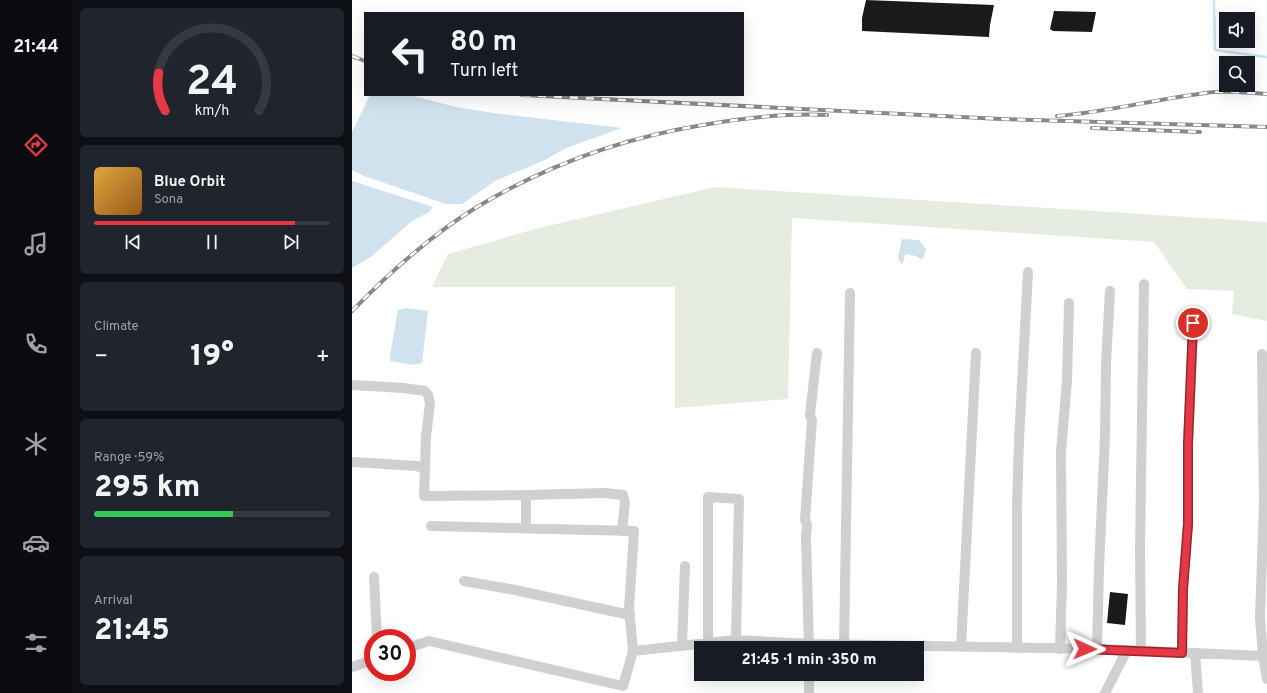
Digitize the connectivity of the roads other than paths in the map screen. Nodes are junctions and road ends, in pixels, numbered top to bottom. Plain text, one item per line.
1 (1028, 272) dead end
2 (1144, 284) dead end
3 (1110, 291) dead end
4 (850, 294) dead end
5 (1070, 303) dead end
6 (1194, 311) dead end
7 (817, 353) dead end
8 (976, 353) dead end
9 (1262, 354) dead end
10 (352, 385) edge
11 (352, 462) edge
12 (425, 469) junction
13 (526, 495) junction
14 (431, 526) dead end
15 (526, 528) junction
16 (622, 531) junction
17 (685, 566) dead end
18 (374, 577) dead end
19 (464, 581) dead end
20 (630, 615) junction
21 (377, 629) edge
22 (736, 636) junction
23 (708, 639) junction
24 (772, 641) edge
25 (809, 641) edge
26 (844, 641) edge
27 (416, 645) edge
28 (682, 646) junction
29 (924, 646) edge
30 (961, 647) junction
31 (1017, 648) junction
32 (1060, 649) junction
33 (1097, 649) junction
34 (1127, 650) junction
35 (633, 651) junction
36 (1140, 651) junction
37 (1182, 653) junction
38 (1195, 653) junction
39 (1265, 656) edge
40 (364, 663) edge
41 (352, 667) edge
42 (1267, 679) edge
43 (809, 681) edge
44 (808, 693) edge
45 (1105, 693) edge
46 (1198, 693) edge

1 - 31 street
2 - 36 street
3 - 33 street
4 - 26 street
5 - 32 street
6 - 37 street
7 - 25 street
8 - 30 street
9 - 39 street
10 - 12 street
11 - 12 street
12 - 13 street
13 - 15 street
13 - 16 street
14 - 15 street
15 - 16 street
16 - 20 street
17 - 28 street
18 - 21 street
19 - 20 street
20 - 35 street
22 - 23 street
22 - 23 street
22 - 24 street
23 - 28 street
27 - 35 street
28 - 35 street
29 - 30 street
30 - 31 street
31 - 32 street
32 - 33 street
33 - 34 street
34 - 36 street
34 - 45 street
36 - 37 street
37 - 38 street
38 - 39 street
38 - 46 street
39 - 42 street
40 - 41 street
43 - 44 street

